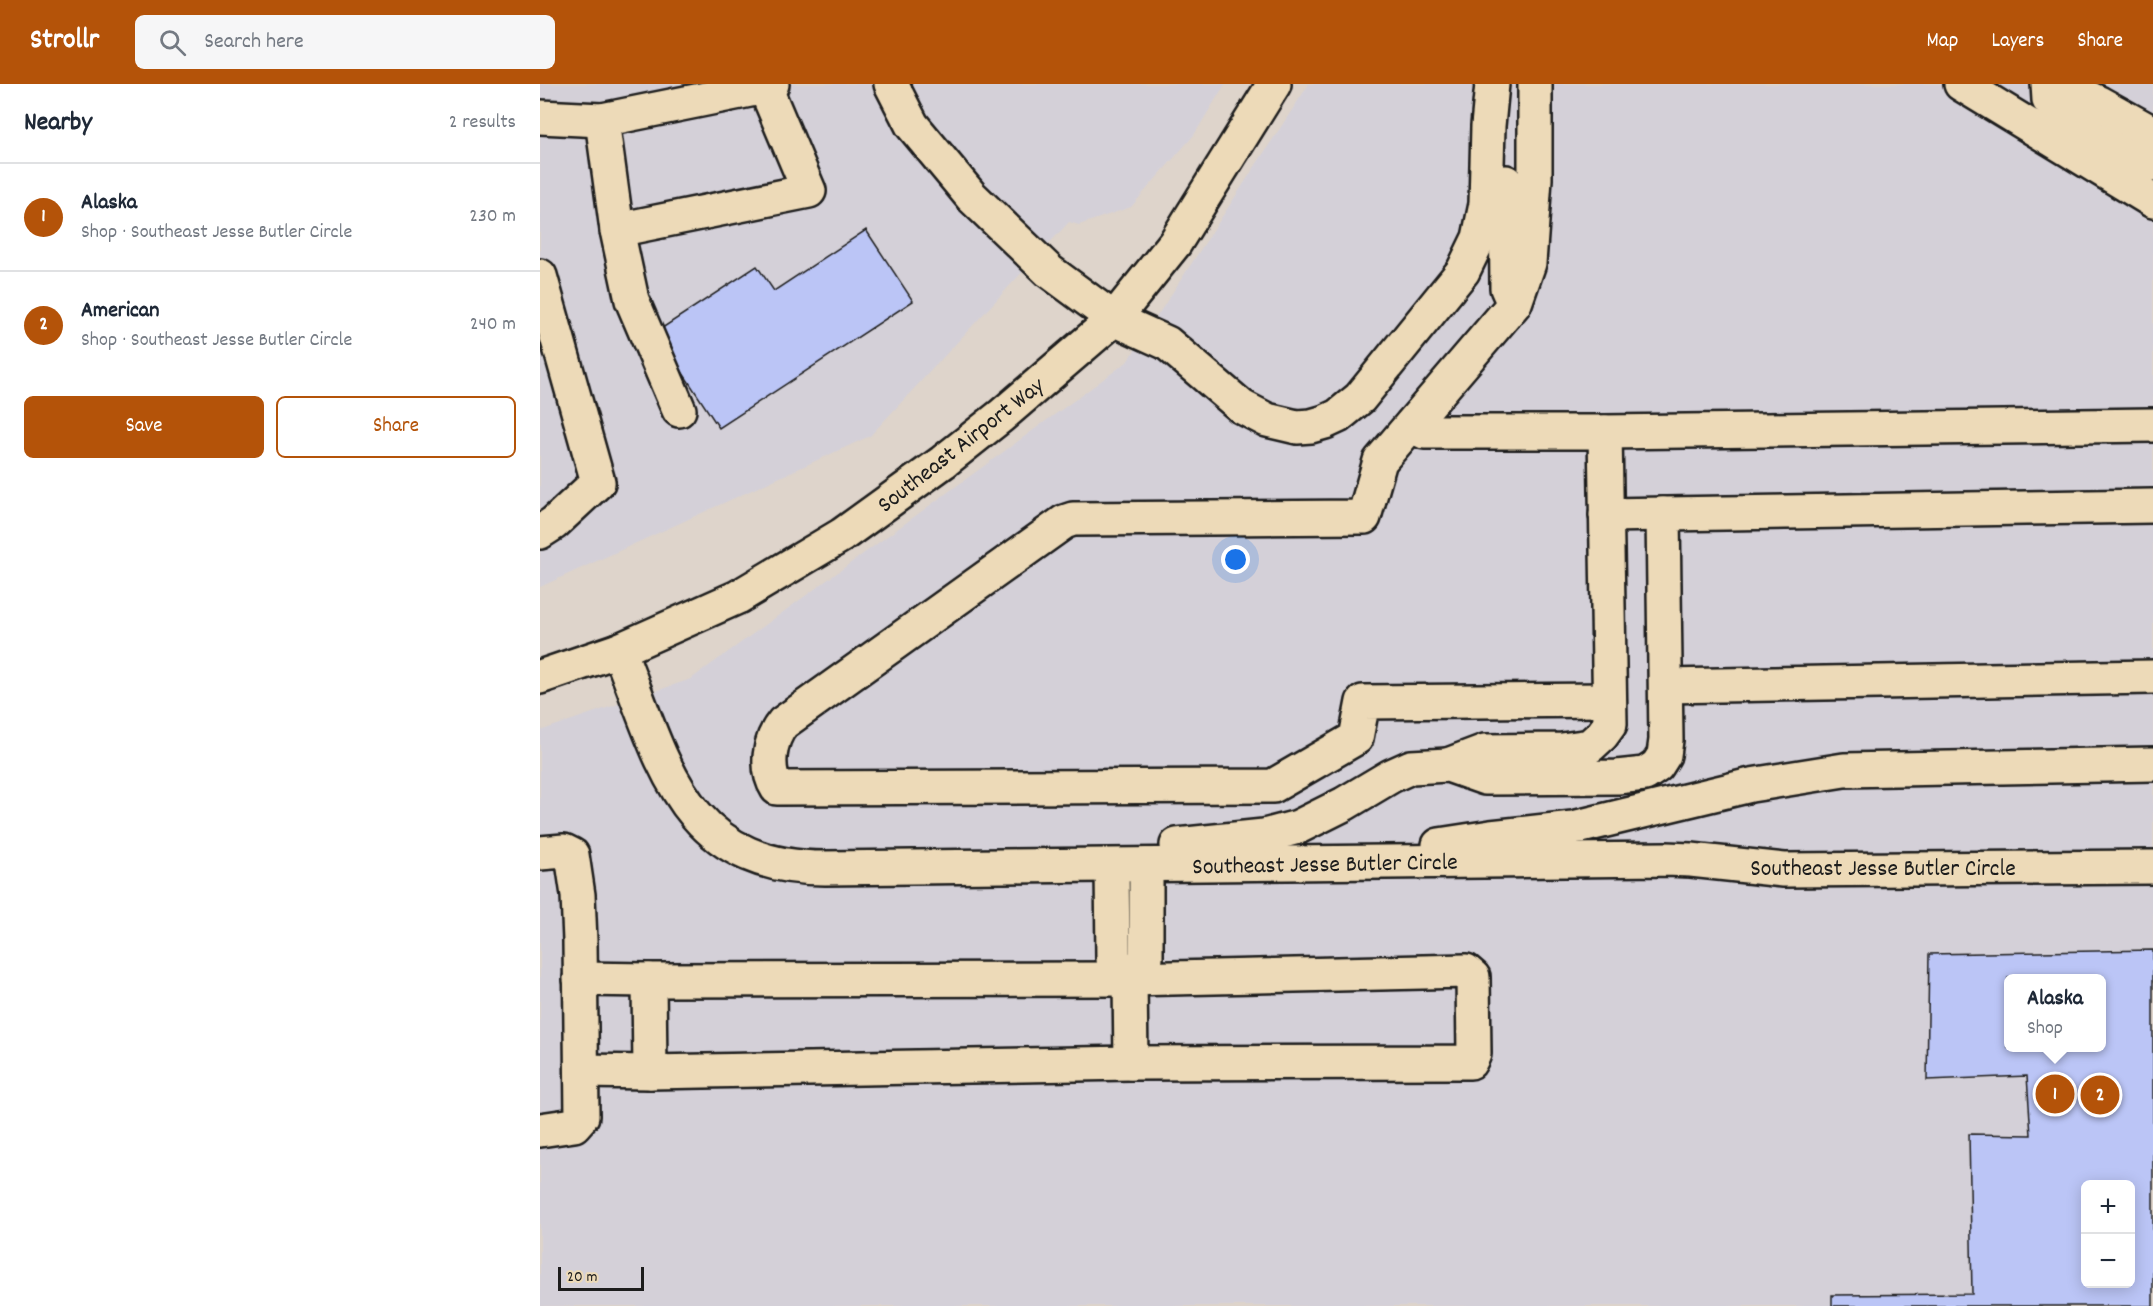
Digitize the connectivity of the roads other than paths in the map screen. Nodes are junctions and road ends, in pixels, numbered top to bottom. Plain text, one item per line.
1 (891, 84) edge
2 (1274, 84) edge
3 (1492, 84) edge
4 (1504, 84) edge
5 (1534, 84) edge
6 (1961, 84) edge
7 (2048, 84) edge
8 (2058, 84) edge
9 (769, 86) edge
10 (663, 95) edge
11 (540, 117) edge
12 (602, 120) junction
13 (2153, 133) edge
14 (2153, 165) edge
15 (2153, 201) edge
16 (617, 230) junction
17 (540, 276) edge
18 (1515, 303) junction
19 (1114, 319) junction
20 (679, 410) dead end
21 (1412, 424) junction
22 (2153, 425) edge
23 (1605, 432) junction
24 (2153, 506) edge
25 (1663, 514) junction
26 (1606, 515) junction
27 (540, 532) edge
28 (619, 650) junction
29 (540, 677) edge
30 (2153, 678) edge
31 (1666, 686) junction
32 (1609, 700) junction
33 (2153, 764) edge
34 (1448, 765) junction
35 (540, 854) edge
36 (1412, 862) junction
37 (1129, 865) junction
38 (2153, 867) edge
39 (580, 979) junction
40 (1130, 979) junction
41 (650, 980) junction
42 (1131, 1063) junction
43 (582, 1071) junction
44 (650, 1072) junction
45 (540, 1130) edge

1 - 19 street
2 - 19 street, Southeast Airport Way
3 - 19 street
4 - 18 street
5 - 18 street
6 - 15 street
7 - 14 street
8 - 13 street
9 - 10 street
9 - 16 street
10 - 12 street
11 - 12 street
12 - 16 street
16 - 20 street
17 - 27 street
18 - 21 street
19 - 28 street, Southeast Airport Way
21 - 23 street
21 - 32 street
22 - 23 street
23 - 26 street
24 - 25 street
25 - 26 street
25 - 31 street
26 - 32 street
28 - 29 street, Southeast Airport Way
28 - 37 street, Southeast Jesse Butler Circle
30 - 31 street
31 - 34 street
32 - 34 street
33 - 36 street
34 - 37 street
35 - 39 street
36 - 37 street, Southeast Jesse Butler Circle
36 - 38 street, Southeast Jesse Butler Circle
37 - 40 street
39 - 41 street
39 - 43 street
40 - 41 street
40 - 42 street
40 - 42 street
41 - 44 street
42 - 44 street
43 - 44 street
43 - 45 street

